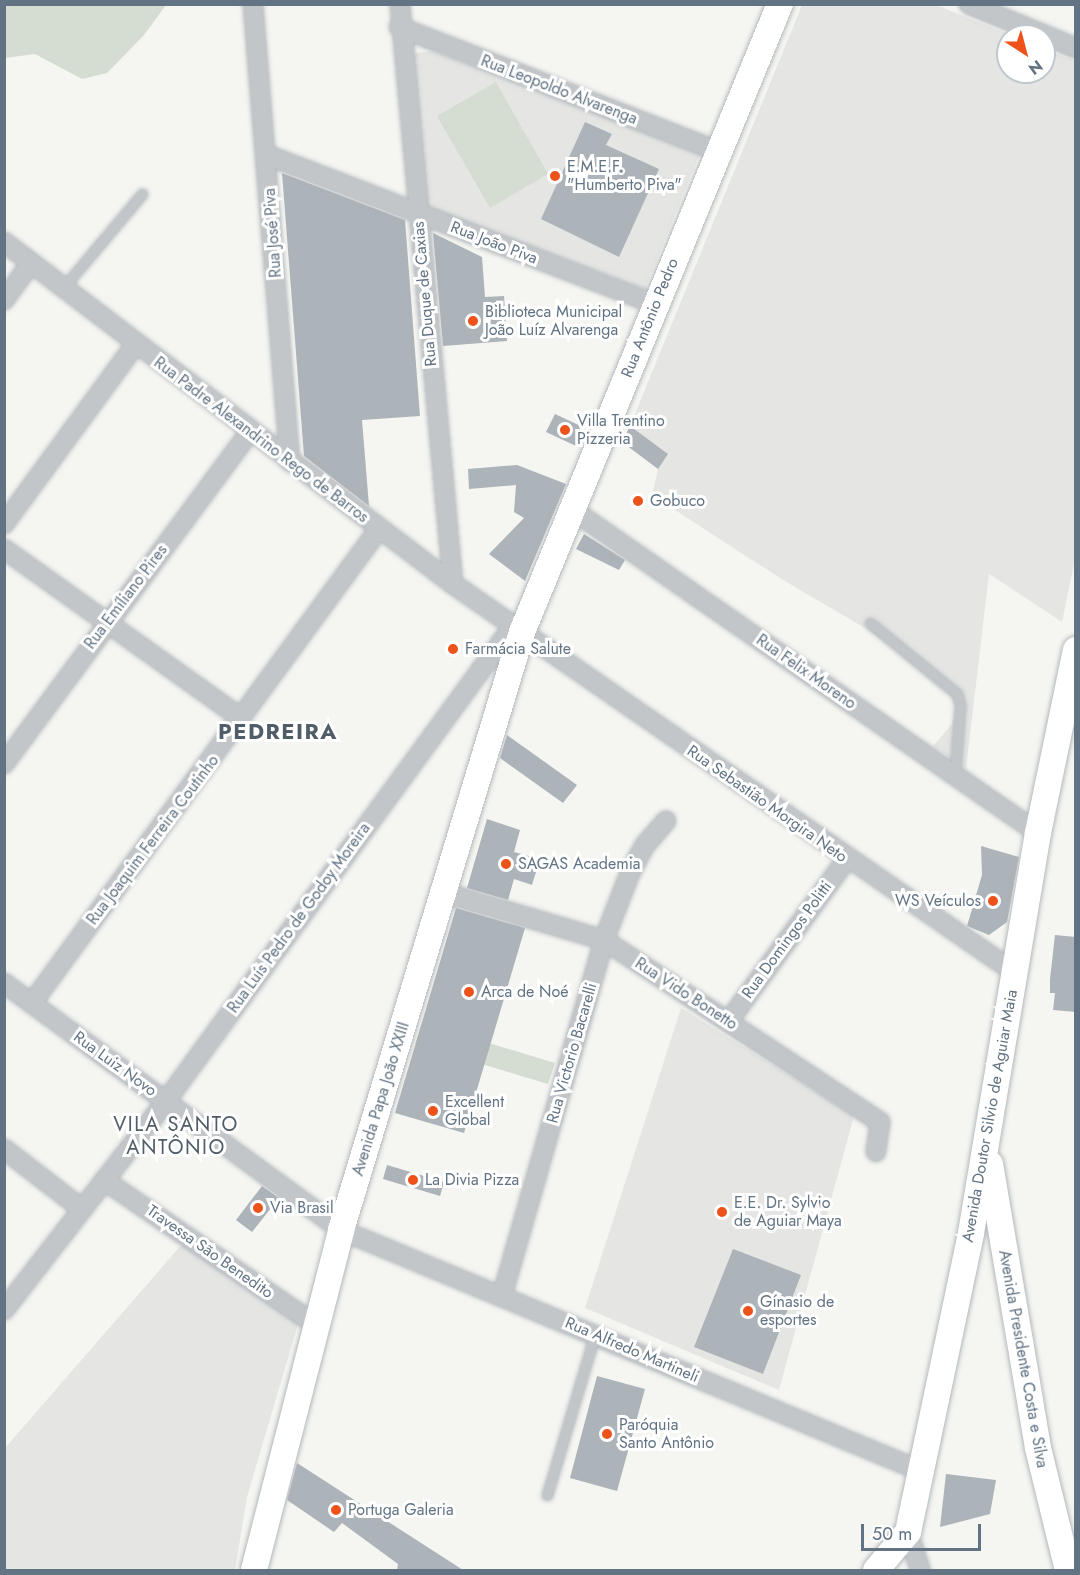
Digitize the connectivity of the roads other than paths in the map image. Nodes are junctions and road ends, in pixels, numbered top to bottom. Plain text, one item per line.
1 (253, 4) edge
2 (400, 4) edge
3 (780, 4) edge
4 (969, 4) edge
5 (399, 27) junction
6 (1076, 48) edge
7 (719, 152) junction
8 (267, 155) junction
9 (142, 194) dead end
10 (417, 214) junction
11 (4, 242) edge
12 (31, 263) junction
13 (63, 288) junction
14 (4, 300) edge
15 (655, 304) junction
16 (135, 345) junction
17 (250, 432) junction
18 (290, 462) junction
19 (574, 511) junction
20 (4, 524) edge
21 (378, 530) junction
22 (4, 549) edge
23 (453, 584) junction
24 (107, 622) junction
25 (870, 623) dead end
26 (517, 629) junction
27 (1076, 650) edge
28 (242, 719) junction
29 (4, 764) edge
30 (955, 773) junction
31 (666, 821) dead end
32 (1038, 833) junction
33 (847, 859) junction
34 (445, 893) junction
35 (604, 940) junction
36 (1014, 972) junction
37 (4, 983) edge
38 (32, 1003) junction
39 (728, 1022) junction
40 (166, 1101) junction
41 (987, 1146) junction
42 (4, 1149) edge
43 (876, 1152) dead end
44 (104, 1180) junction
45 (82, 1209) junction
46 (341, 1230) junction
47 (971, 1233) junction
48 (1001, 1237) junction
49 (502, 1296) junction
50 (4, 1310) edge
51 (316, 1325) junction
52 (594, 1334) junction
53 (921, 1471) junction
54 (547, 1495) dead end
55 (908, 1532) junction
56 (254, 1570) edge
57 (876, 1570) edge
58 (920, 1570) edge
59 (1068, 1570) edge

1 - 8 street, Rua José Piva
2 - 5 street, Rua Duque de Caxias
3 - 7 main road, Rua Antônio Pedro
4 - 6 street
5 - 7 street, Rua Leopoldo Alvarenga
5 - 10 street, Rua Duque de Caxias
7 - 15 main road, Rua Antônio Pedro
8 - 10 street, Rua João Piva
8 - 18 street, Rua José Piva
9 - 13 lane
10 - 15 street, Rua João Piva
10 - 23 street, Rua Duque de Caxias
11 - 12 street, Rua Padre Alexandrino Rego de Barros
12 - 13 street, Rua Padre Alexandrino Rego de Barros
12 - 14 street
13 - 16 street, Rua Padre Alexandrino Rego de Barros
15 - 19 main road, Rua Antônio Pedro
16 - 17 street, Rua Padre Alexandrino Rego de Barros
16 - 20 street
17 - 18 street, Rua Padre Alexandrino Rego de Barros
17 - 24 street, Rua Emíliano Pires
18 - 21 street, Rua Padre Alexandrino Rego de Barros
19 - 26 main road, Rua Antônio Pedro
19 - 30 street, Rua Felix Moreno
21 - 23 street, Rua Padre Alexandrino Rego de Barros
21 - 28 street, Rua Joaquim Ferreira Coutinho
22 - 24 street
23 - 26 street, Rua Padre Alexandrino Rego de Barros
24 - 28 street
24 - 29 street, Rua Emíliano Pires
25 - 30 lane
26 - 33 street, Rua Sebastião Morgira Neto
26 - 34 main road, Avenida Papa João XXIII
26 - 40 street, Rua Luís Pedro de Godoy Moreira
27 - 32 main road, Avenida Doutor Silvio de Aguiar Maia
28 - 38 street, Rua Joaquim Ferreira Coutinho
30 - 32 street, Rua Felix Moreno
31 - 35 street, Rua Victorio Bacarelli
32 - 36 main road, Avenida Doutor Silvio de Aguiar Maia
33 - 36 street, Rua Sebastião Morgira Neto
33 - 39 street, Rua Domingos Politti
34 - 35 street, Rua Vido Bonetto
34 - 46 main road, Avenida Papa João XXIII
35 - 39 street, Rua Vido Bonetto
35 - 49 street, Rua Victorio Bacarelli
36 - 41 main road, Avenida Doutor Silvio de Aguiar Maia
37 - 38 street, Rua Luiz Novo
38 - 40 street, Rua Luiz Novo
39 - 43 street, Rua Vido Bonetto
40 - 44 street, Rua Luís Pedro de Godoy Moreira
40 - 46 street, Rua Luiz Novo
41 - 47 main road, Avenida Doutor Silvio de Aguiar Maia
41 - 48 main road, Avenida Presidente Costa e Silva
42 - 45 street
44 - 45 street, Rua Luís Pedro de Godoy Moreira
44 - 51 street, Travessa São Benedito
45 - 50 street, Rua Luís Pedro de Godoy Moreira
46 - 49 street, Rua Alfredo Martineli
46 - 51 main road, Avenida Papa João XXIII
47 - 48 main road
47 - 53 main road, Avenida Doutor Silvio de Aguiar Maia
48 - 59 main road, Avenida Presidente Costa e Silva
49 - 52 street, Rua Alfredo Martineli
51 - 56 main road, Avenida Papa João XXIII
52 - 53 street, Rua Alfredo Martineli
52 - 54 lane
53 - 55 main road, Avenida Doutor Silvio de Aguiar Maia
55 - 57 main road, Avenida Doutor Silvio de Aguiar Maia
55 - 58 street

